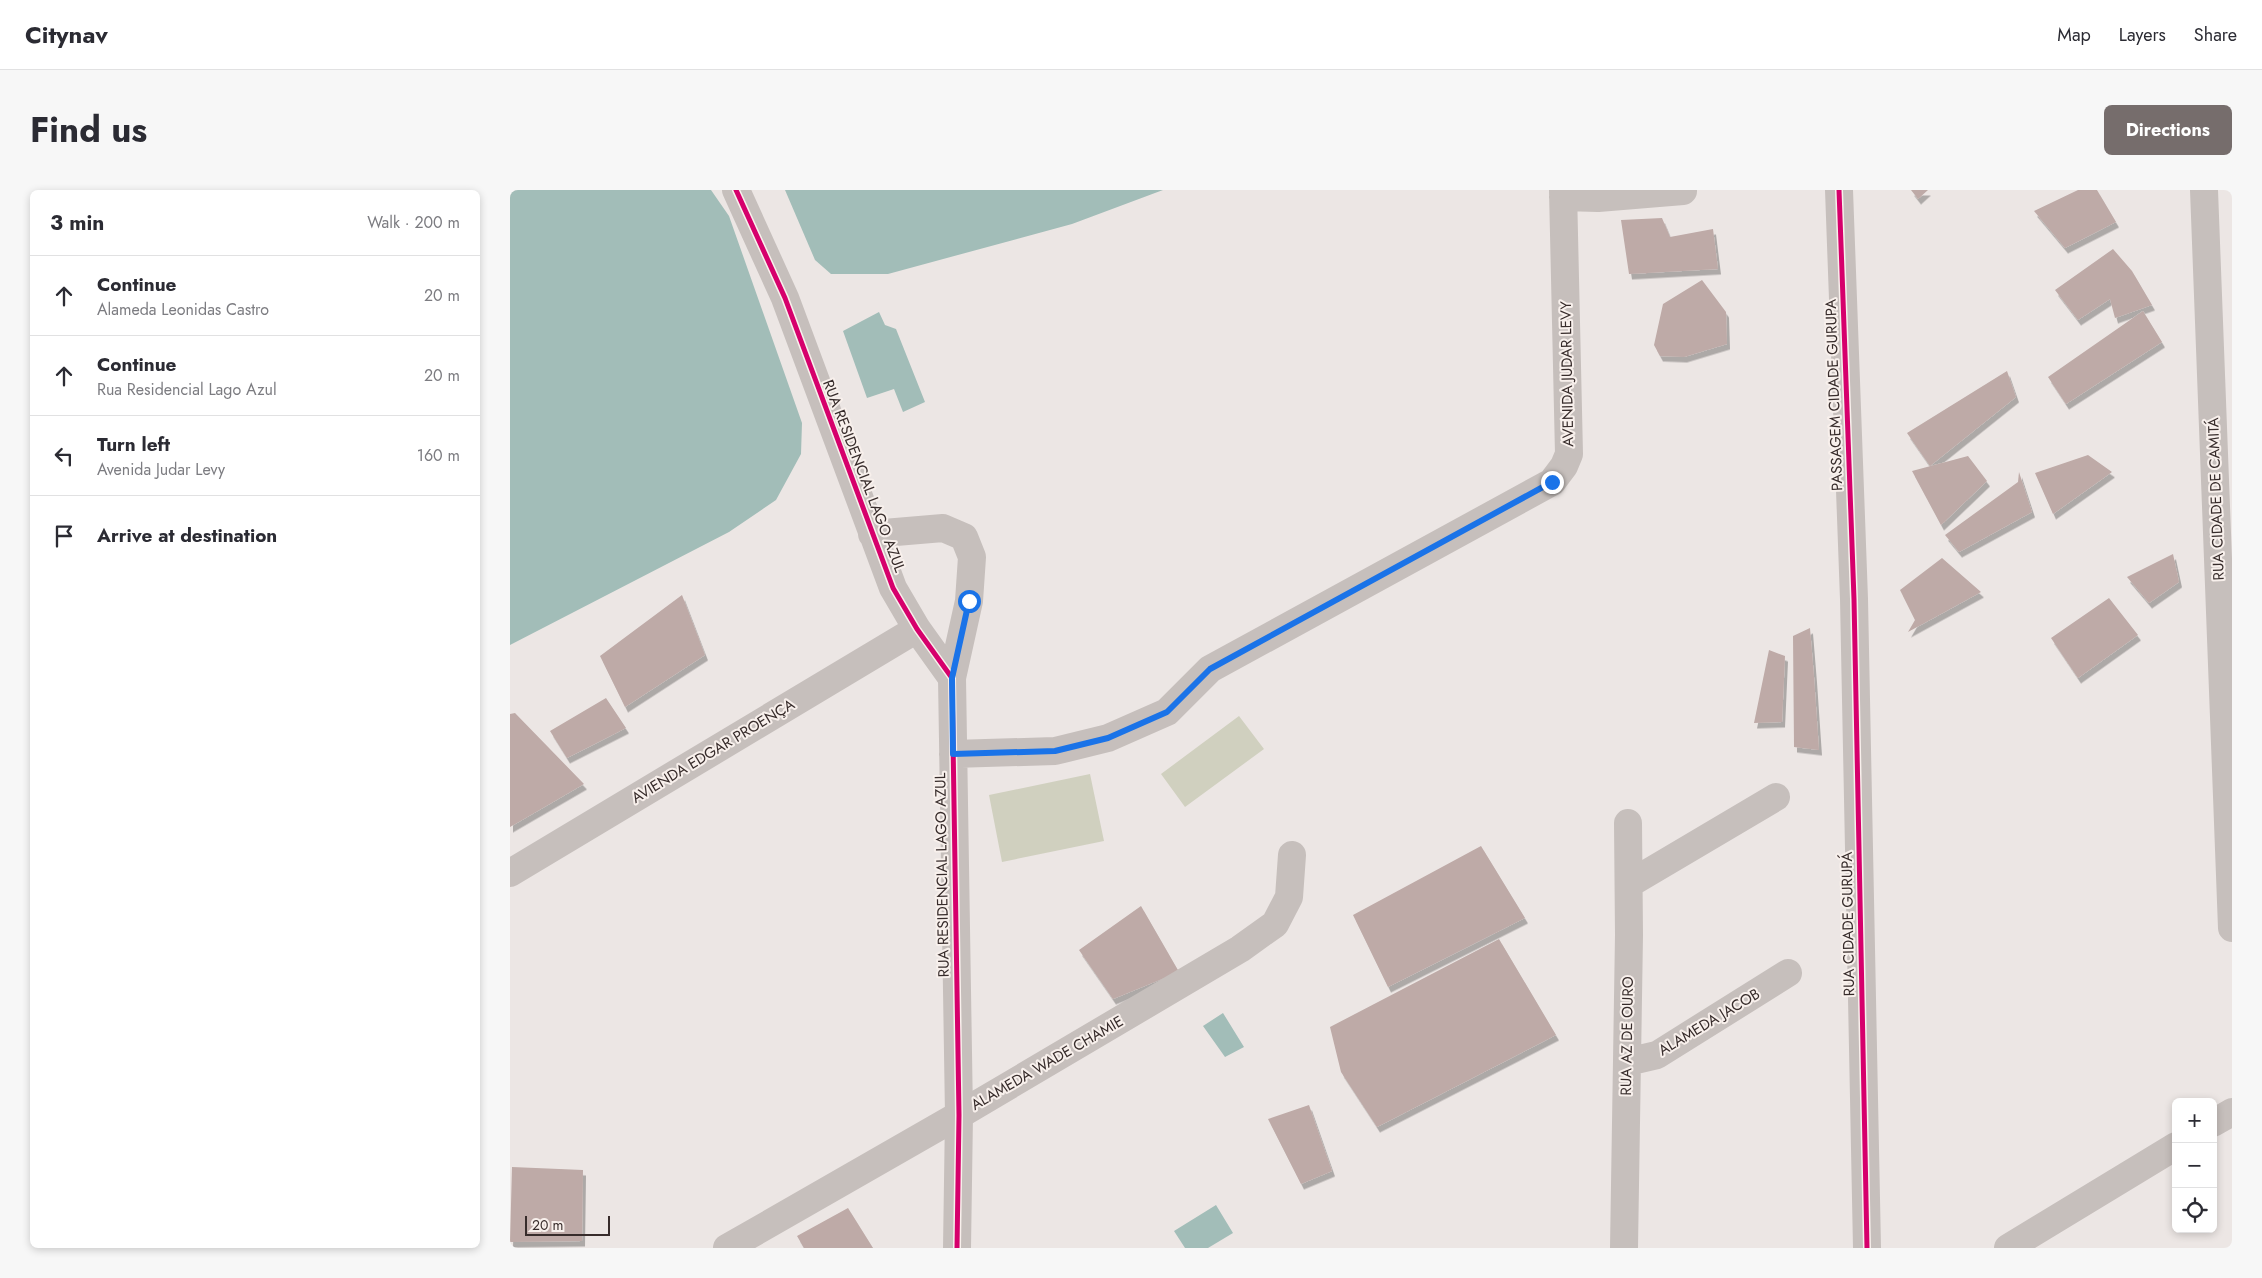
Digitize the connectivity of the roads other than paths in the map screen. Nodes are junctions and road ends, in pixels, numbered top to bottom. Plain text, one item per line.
1 (736, 190) edge
2 (1683, 190) edge
3 (1840, 190) edge
4 (2204, 190) edge
5 (1563, 193) edge
6 (872, 534) junction
7 (1854, 598) joint
8 (917, 629) junction
9 (952, 678) junction
10 (953, 754) junction
11 (1776, 797) dead end
12 (1628, 823) dead end
13 (1292, 855) dead end
14 (510, 873) edge
15 (1629, 884) junction
16 (2232, 928) edge
17 (1788, 973) dead end
18 (1627, 1062) junction
19 (2232, 1112) edge
20 (958, 1115) junction
21 (2217, 1121) edge
22 (2172, 1148) edge
23 (727, 1248) edge
24 (957, 1248) edge
25 (1624, 1248) edge
26 (1867, 1248) edge
27 (2008, 1248) edge

1 - 6 street, RUA RESIDENCIAL LAGO AZUL
2 - 5 street
3 - 7 street, PASSAGEM CIDADE GURUPA
4 - 16 street, RUA CIDADE DE CAMITÁ
5 - 10 street, AVENIDA JUDAR LEVY
6 - 8 street, RUA RESIDENCIAL LAGO AZUL
6 - 9 street
7 - 26 street, RUA CIDADE GURUPÁ
8 - 9 street, RUA RESIDENCIAL LAGO AZUL
8 - 14 street, AVIENDA EDGAR PROENÇA
9 - 10 street, RUA RESIDENCIAL LAGO AZUL
10 - 20 street, RUA RESIDENCIAL LAGO AZUL
11 - 15 street
12 - 15 street, RUA AZ DE OURO
13 - 20 street, ALAMEDA WADE CHAMIE
15 - 18 street, RUA AZ DE OURO
17 - 18 street, ALAMEDA JACOB
18 - 25 street, RUA AZ DE OURO
19 - 21 street
20 - 23 street, ALAMEDA WADE CHAMIE
20 - 24 street, RUA RESIDENCIAL LAGO AZUL
22 - 27 street

